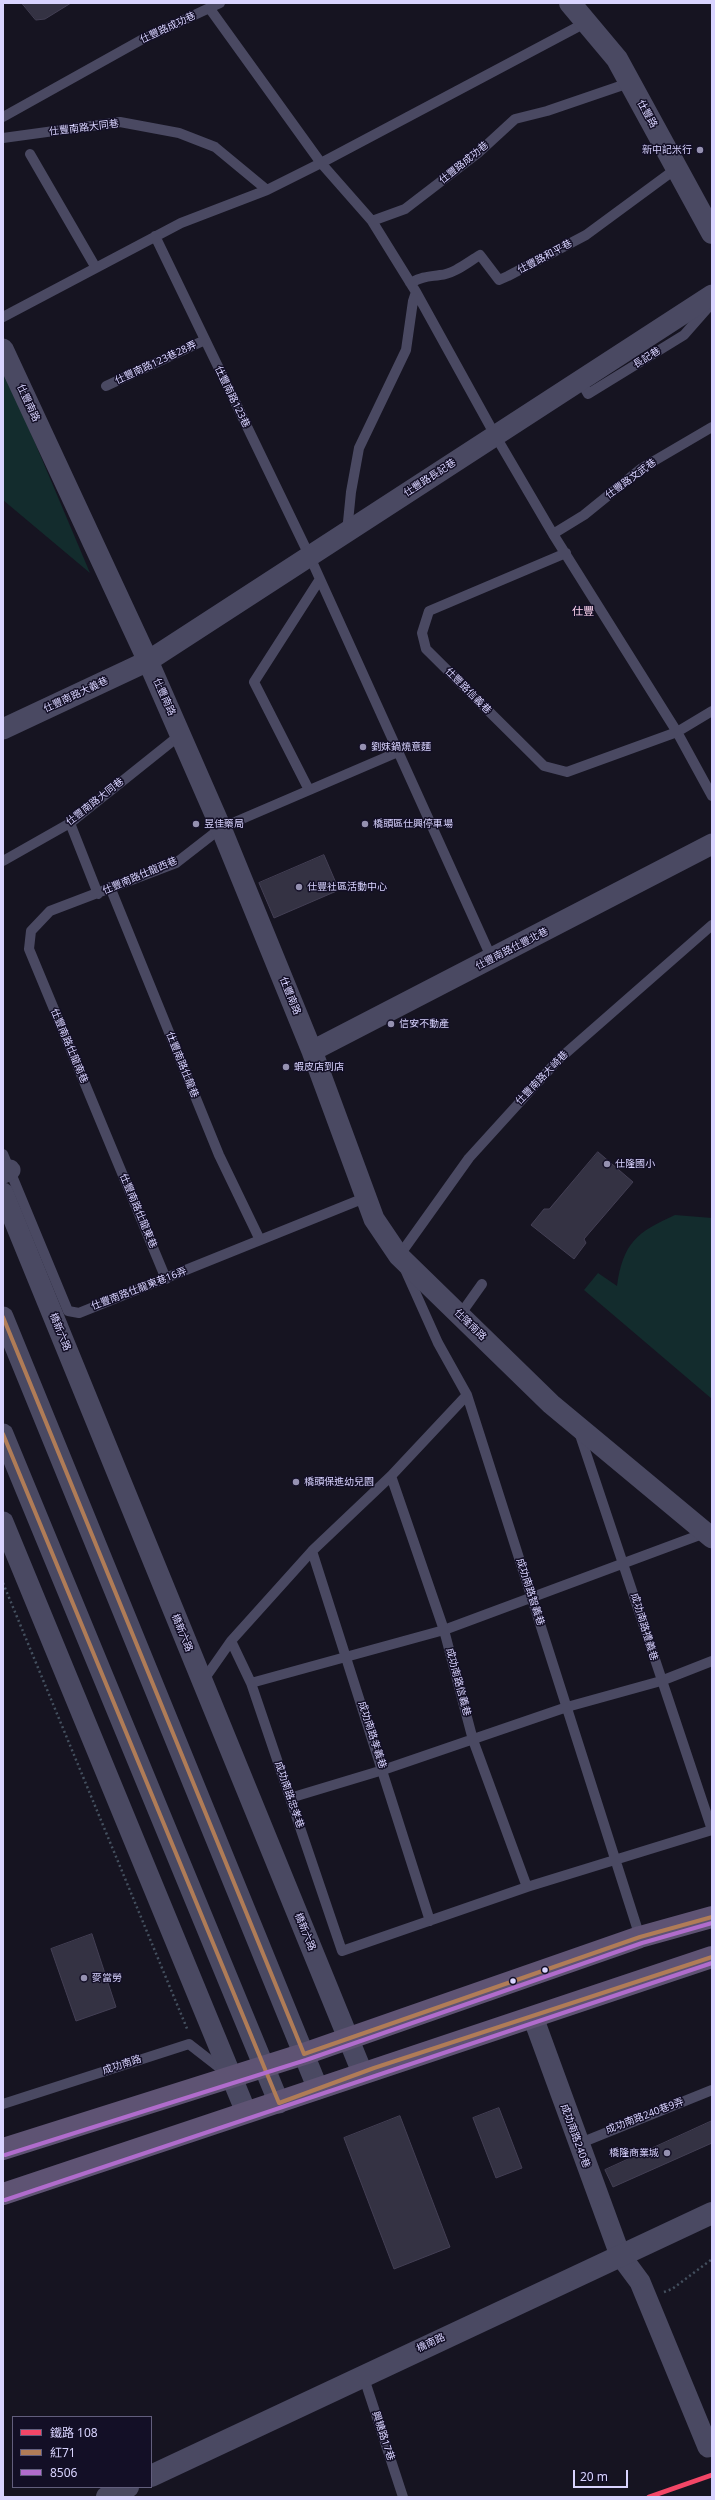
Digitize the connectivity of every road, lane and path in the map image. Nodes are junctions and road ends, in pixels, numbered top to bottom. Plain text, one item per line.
1 (220, 3) edge
2 (570, 3) edge
3 (210, 9) junction
4 (585, 23) junction
5 (629, 83) junction
6 (3, 117) edge
7 (3, 138) edge
8 (30, 154) dead end
9 (321, 163) junction
10 (677, 168) junction
11 (267, 190) junction
12 (372, 221) junction
13 (712, 233) edge
14 (155, 236) junction
15 (96, 268) junction
16 (410, 283) junction
17 (416, 292) junction
18 (712, 295) edge
19 (712, 303) edge
20 (3, 317) edge
21 (205, 340) junction
22 (3, 349) edge
23 (580, 380) junction
24 (106, 386) dead end
25 (712, 427) edge
26 (495, 435) junction
27 (347, 532) junction
28 (553, 534) junction
29 (566, 553) junction
30 (310, 557) junction
31 (320, 580) junction
32 (148, 661) junction
33 (712, 711) edge
34 (3, 729) edge
35 (677, 732) junction
36 (180, 734) junction
37 (398, 752) junction
38 (309, 790) junction
39 (712, 796) edge
40 (70, 823) junction
41 (221, 828) junction
42 (712, 844) edge
43 (3, 860) edge
44 (110, 887) junction
45 (98, 894) junction
46 (712, 925) edge
47 (29, 949) joint
48 (492, 959) junction
49 (312, 1051) junction
50 (109, 1142) joint
51 (5, 1166) edge
52 (7, 1193) edge
53 (367, 1197) junction
54 (260, 1240) junction
55 (399, 1256) junction
56 (166, 1279) junction
57 (482, 1284) dead end
58 (460, 1316) junction
59 (3, 1317) edge
60 (467, 1395) junction
61 (576, 1424) junction
62 (3, 1434) edge
63 (391, 1476) junction
64 (3, 1522) edge
65 (709, 1535) edge
66 (312, 1551) junction
67 (624, 1562) junction
68 (3, 1583) edge
69 (532, 1597) junction
70 (444, 1630) junction
71 (231, 1641) junction
72 (346, 1655) junction
73 (712, 1661) edge
74 (661, 1681) junction
75 (202, 1682) junction
76 (251, 1683) junction
77 (567, 1707) junction
78 (473, 1740) junction
79 (383, 1770) junction
80 (290, 1798) junction
81 (712, 1830) edge
82 (615, 1859) junction
83 (527, 1887) junction
84 (712, 1916) edge
85 (430, 1921) junction
86 (640, 1937) junction
87 (712, 1956) edge
88 (533, 2017) junction
89 (188, 2031) dead end
90 (348, 2038) junction
91 (304, 2054) junction
92 (264, 2067) junction
93 (362, 2072) junction
94 (231, 2077) junction
95 (318, 2089) junction
96 (712, 2090) edge
97 (279, 2102) junction
98 (3, 2104) edge
99 (246, 2112) junction
100 (578, 2144) junction
101 (3, 2149) edge
102 (3, 2194) edge
103 (712, 2213) edge
104 (620, 2255) junction
105 (712, 2259) edge
106 (646, 2297) junction
107 (363, 2375) junction
108 (708, 2447) dead end
109 (152, 2476) edge
110 (126, 2488) edge
111 (107, 2497) edge
112 (403, 2497) edge

1 - 3 lane, 仕豐路成功巷
2 - 4 street, 仕豐路
3 - 6 lane, 仕豐路成功巷
3 - 9 lane
4 - 5 street, 仕豐路
4 - 9 lane
5 - 10 street, 仕豐路
5 - 12 lane, 仕豐路成功巷
7 - 11 lane, 仕豐南路大同巷
8 - 15 lane
9 - 11 lane
9 - 12 lane
10 - 13 street, 仕豐路
10 - 16 lane, 仕豐路和平巷
11 - 14 lane
12 - 16 lane
14 - 15 lane
14 - 21 lane, 仕豐南路123巷
15 - 20 lane
16 - 17 lane
17 - 26 lane
17 - 27 lane
18 - 23 street, 仕豐路長記巷
19 - 23 lane, 長記巷
21 - 24 lane, 仕豐南路123巷28弄
21 - 30 lane, 仕豐南路123巷
22 - 32 street, 仕豐南路
23 - 26 street, 仕豐路長記巷
25 - 28 lane, 仕豐路文武巷
26 - 27 street, 仕豐路長記巷
26 - 28 lane
27 - 30 street, 仕豐路長記巷
28 - 29 lane
29 - 35 lane
29 - 35 lane, 仕豐路信義巷
30 - 31 lane
30 - 32 street, 仕豐路長記巷
31 - 37 lane
31 - 38 lane
32 - 34 street, 仕豐南路大義巷
32 - 36 street, 仕豐南路
33 - 35 lane, 仕豐路信義巷
35 - 39 lane
36 - 40 lane, 仕豐南路大同巷
36 - 41 street, 仕豐南路
37 - 38 lane, 仕豐南路仕龍西巷
37 - 48 lane
38 - 41 lane, 仕豐南路仕龍西巷
40 - 43 lane, 仕豐南路大同巷
40 - 45 lane
41 - 44 lane, 仕豐南路仕龍西巷
41 - 49 street, 仕豐南路
42 - 48 street, 仕豐南路仕豐北巷
44 - 45 lane, 仕豐南路仕龍西巷
44 - 54 lane, 仕豐南路仕龍巷
45 - 47 lane, 仕豐南路仕龍西巷
46 - 55 lane, 仕豐南路大崎巷
47 - 50 lane, 仕豐南路仕龍南巷
48 - 49 street, 仕豐南路仕豐北巷
49 - 53 street, 仕隆南路
50 - 56 lane, 仕豐南路仕龍東巷
51 - 52 lane, 仕豐南路仕龍東巷16弄
52 - 56 lane, 仕豐南路仕龍東巷16弄
52 - 75 street, 橋新六路
53 - 54 lane, 仕豐南路仕龍東巷16弄
53 - 55 street, 仕隆南路
54 - 56 lane, 仕豐南路仕龍東巷16弄
55 - 58 street, 仕隆南路
55 - 60 lane, 成功南路智義巷
57 - 58 lane
58 - 61 street, 仕隆南路
59 - 91 street
60 - 63 lane
60 - 69 lane, 成功南路智義巷
61 - 65 street, 仕隆南路
61 - 67 lane, 成功南路禮義巷
62 - 92 street
63 - 66 lane
63 - 70 lane, 成功南路信義巷
64 - 94 street
65 - 67 lane
66 - 71 lane
66 - 72 lane, 成功南路孝義巷
67 - 69 lane
67 - 74 lane, 成功南路禮義巷
68 - 89 path
69 - 70 lane
69 - 77 lane, 成功南路智義巷
70 - 72 lane
70 - 78 lane, 成功南路信義巷
71 - 75 lane
71 - 76 lane, 成功南路忠孝巷
72 - 76 lane
72 - 79 lane, 成功南路孝義巷
73 - 74 lane
74 - 77 lane
74 - 81 lane, 成功南路禮義巷
75 - 90 street, 橋新六路
76 - 80 lane, 成功南路忠孝巷
77 - 78 lane
77 - 82 lane, 成功南路智義巷
78 - 79 lane
78 - 83 lane, 成功南路信義巷
79 - 80 lane
79 - 85 lane, 成功南路孝義巷
80 - 85 lane, 成功南路忠孝巷
81 - 82 lane
82 - 83 lane
82 - 86 lane, 成功南路智義巷
83 - 85 lane
84 - 86 main road
86 - 90 main road
87 - 88 main road
88 - 93 main road
88 - 100 street, 成功南路240巷
90 - 91 main road
90 - 93 street, 橋新六路
91 - 92 main road
91 - 95 street
92 - 94 main road
92 - 97 street
93 - 95 main road
94 - 98 lane, 成功南路
94 - 99 street
94 - 101 main road
95 - 97 main road
96 - 100 lane, 成功南路240巷9弄
97 - 99 main road
99 - 102 main road
100 - 104 street, 成功南路240巷
103 - 104 street, 橋南路
104 - 106 street, 成功南路240巷
104 - 107 street, 橋南路
105 - 106 path
106 - 108 street, 成功南路240巷
107 - 109 street, 橋南路
107 - 112 lane, 興糖路17巷
110 - 111 street

